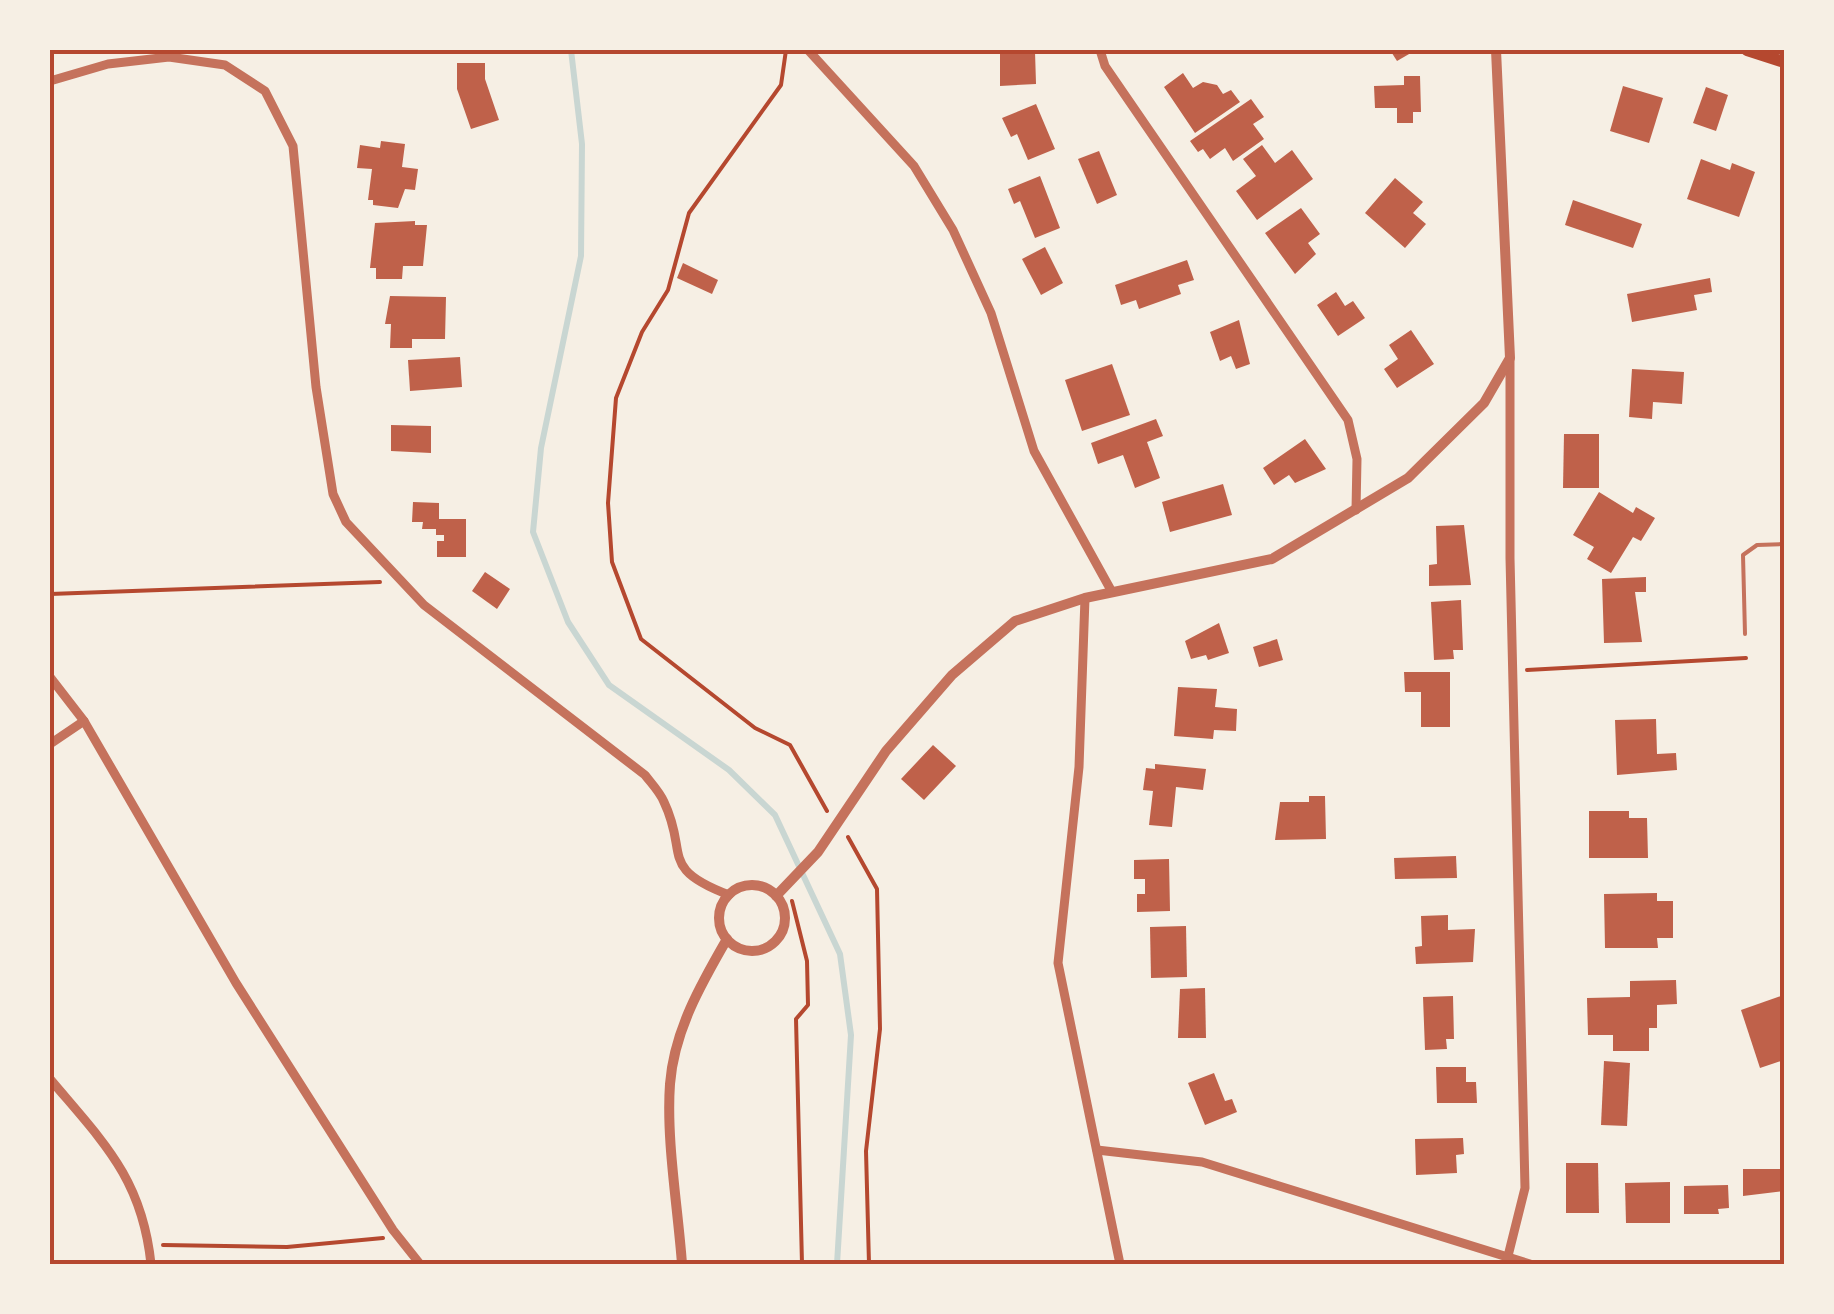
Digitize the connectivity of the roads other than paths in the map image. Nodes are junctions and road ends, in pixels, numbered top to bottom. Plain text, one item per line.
1 (808, 50) edge
2 (1100, 50) edge
3 (1496, 50) edge
4 (1747, 50) edge
5 (1784, 62) edge
6 (50, 81) edge
7 (1510, 358) junction
8 (1356, 510) junction
9 (1784, 544) edge
10 (1112, 592) junction
11 (1085, 598) junction
12 (1745, 634) dead end
13 (50, 677) edge
14 (84, 722) junction
15 (50, 744) edge
16 (729, 894) junction
17 (776, 896) junction
18 (727, 940) junction
19 (50, 1079) edge
20 (1097, 1150) junction
21 (1507, 1261) edge
22 (150, 1264) edge
23 (420, 1264) edge
24 (682, 1264) edge
25 (1120, 1264) edge
26 (1530, 1264) edge

1 - 10 street
2 - 8 street
3 - 7 street
4 - 5 main road
6 - 16 street
7 - 8 street
7 - 21 street
8 - 10 street
9 - 12 lane
10 - 11 street
11 - 17 street
11 - 20 street
13 - 14 street
14 - 15 street
14 - 23 street
16 - 17 street
16 - 18 street
17 - 18 street
18 - 24 street
19 - 22 street
20 - 21 street
20 - 25 street
21 - 26 street

